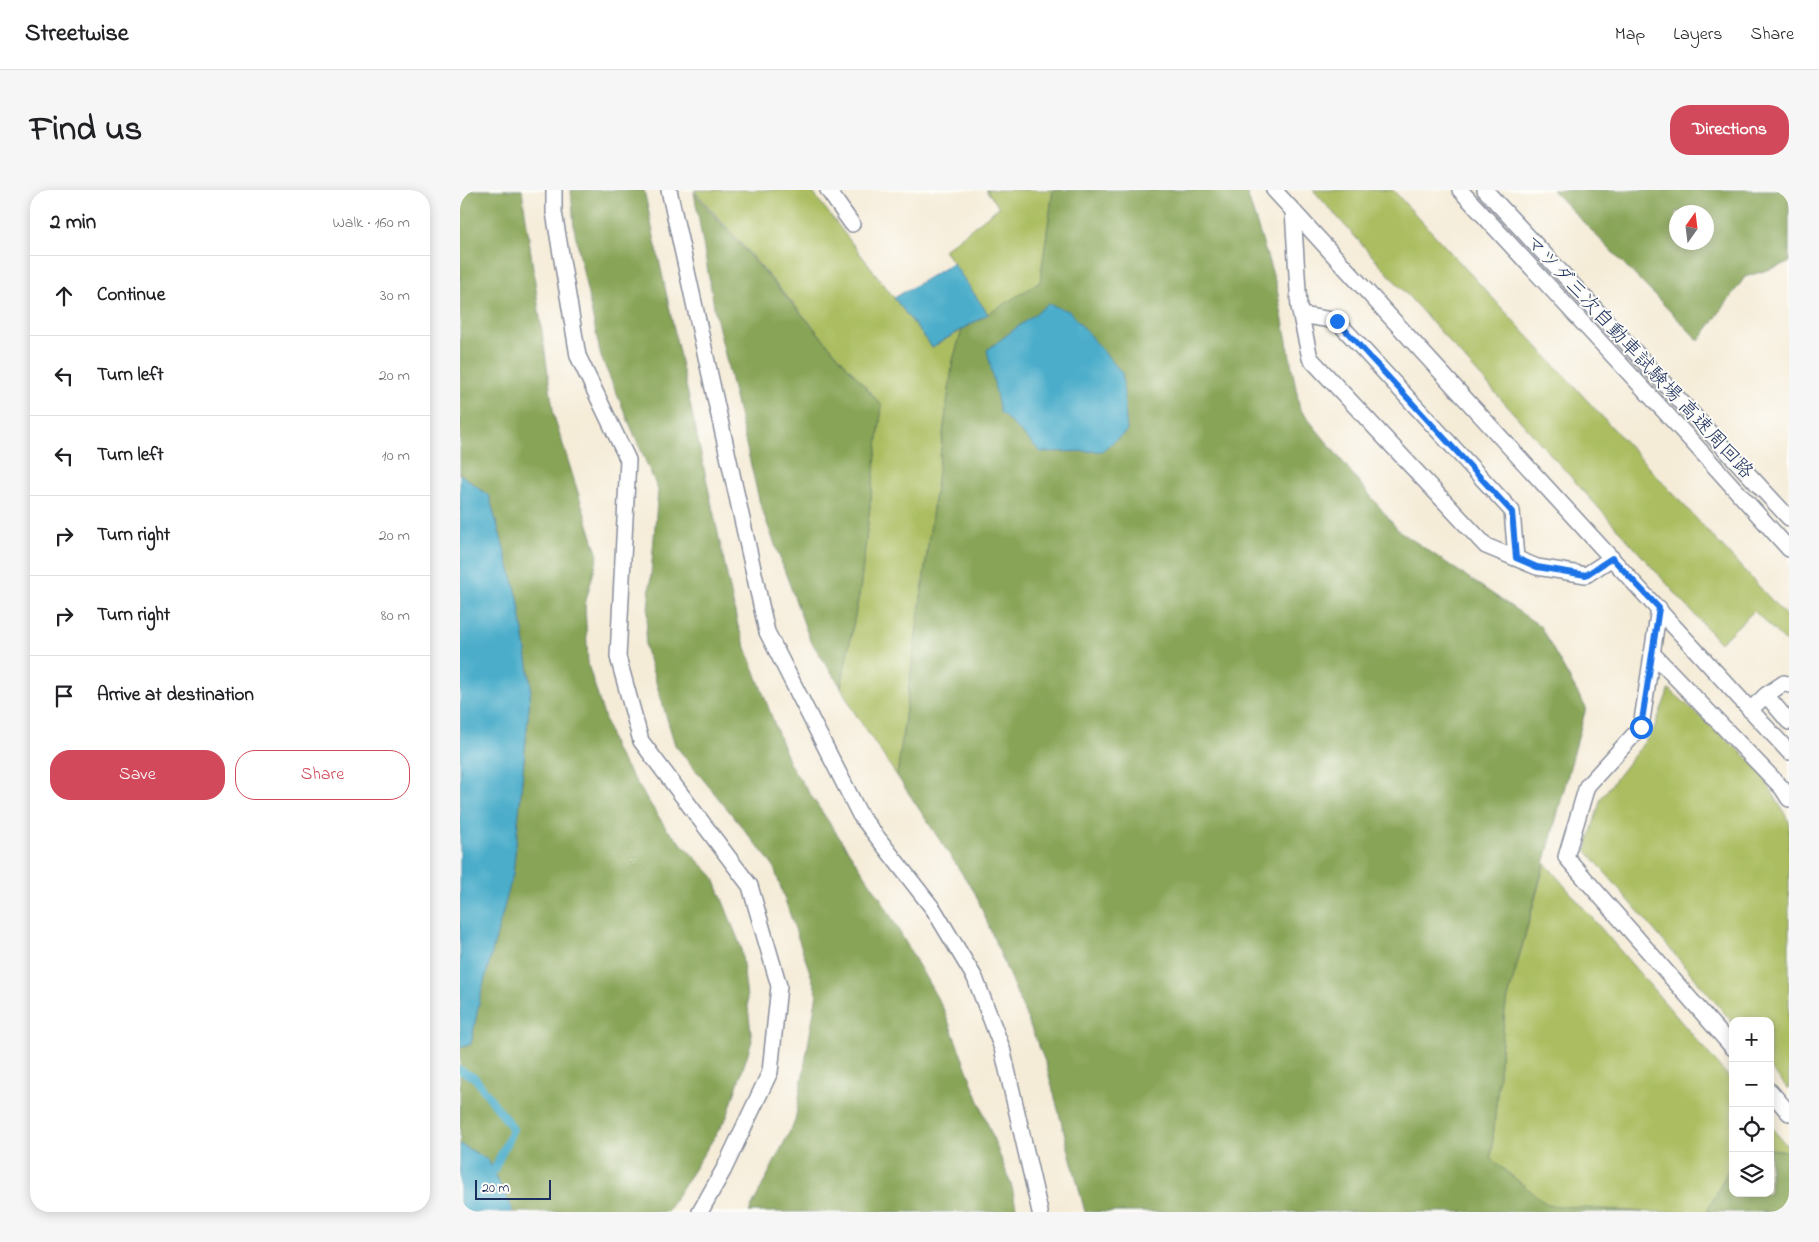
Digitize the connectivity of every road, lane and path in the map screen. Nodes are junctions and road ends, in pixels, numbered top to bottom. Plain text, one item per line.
1 (554, 190) edge
2 (669, 190) edge
3 (828, 190) edge
4 (1274, 190) edge
5 (1460, 190) edge
6 (1486, 190) edge
7 (1292, 210) junction
8 (852, 224) dead end
9 (1301, 315) junction
10 (1789, 518) edge
11 (1789, 549) edge
12 (1516, 558) junction
13 (1612, 558) junction
14 (1659, 608) junction
15 (1652, 653) junction
16 (1789, 685) edge
17 (1766, 695) junction
18 (1750, 710) junction
19 (1789, 722) edge
20 (1789, 752) edge
21 (1789, 798) edge
22 (1729, 1043) edge
23 (1774, 1095) edge
24 (1789, 1112) edge
25 (700, 1212) edge
26 (1040, 1212) edge

1 - 25 lane
2 - 26 lane
3 - 8 lane
4 - 7 lane
5 - 11 lane, マツダ三次自動車試験場 高速周回路
6 - 10 lane
7 - 9 lane
7 - 13 lane
9 - 12 lane
9 - 12 lane
12 - 13 lane
13 - 14 lane
14 - 15 lane
14 - 18 lane
15 - 21 lane
15 - 22 lane
16 - 17 lane
17 - 18 lane
17 - 19 lane
18 - 20 lane
23 - 24 lane

